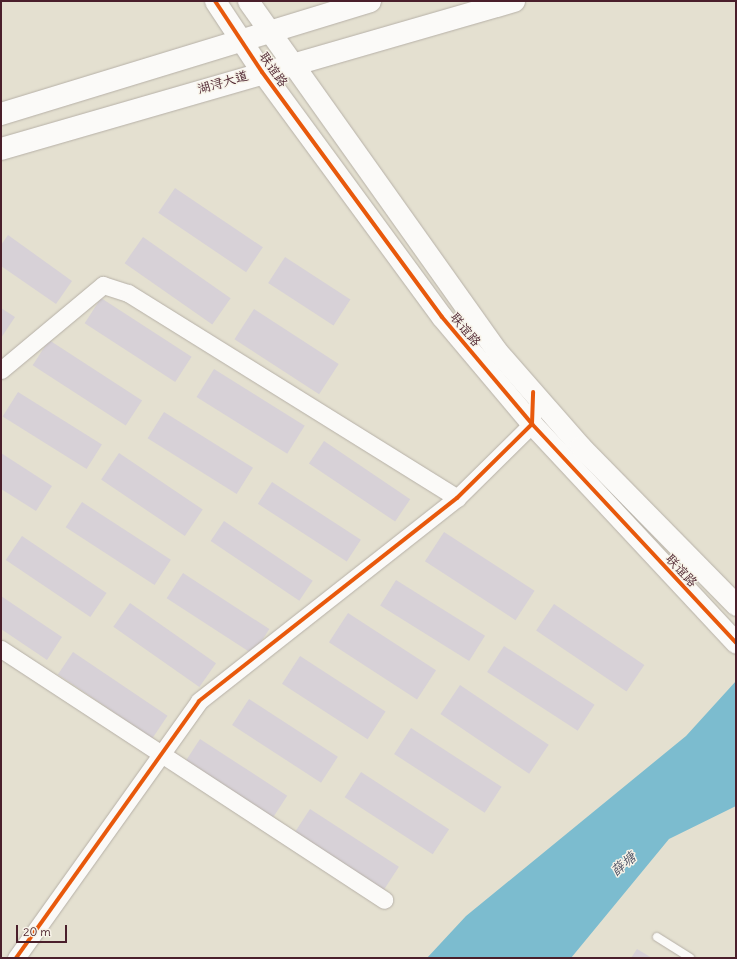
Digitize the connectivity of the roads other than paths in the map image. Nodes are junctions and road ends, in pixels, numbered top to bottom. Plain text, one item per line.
1 (215, 1) edge
2 (248, 1) edge
3 (370, 1) edge
4 (514, 1) edge
5 (267, 30) junction
6 (239, 39) junction
7 (290, 63) junction
8 (262, 72) junction
9 (1, 114) edge
10 (1, 149) edge
11 (1, 370) edge
12 (533, 392) junction
13 (532, 424) junction
14 (457, 498) junction
15 (731, 600) edge
16 (736, 643) edge
17 (1, 649) edge
18 (162, 754) junction
19 (384, 900) dead end
20 (657, 937) dead end
21 (16, 958) edge
22 (690, 958) edge

1 - 6 street, 联谊路
2 - 5 street, 联谊路
3 - 5 main road
4 - 7 main road, 湖浔大道
5 - 6 main road
5 - 7 street, 联谊路
6 - 8 street, 联谊路
6 - 9 main road
7 - 8 main road, 湖浔大道
7 - 12 street, 联谊路
8 - 10 main road, 湖浔大道
8 - 13 street, 联谊路
11 - 14 street
12 - 13 street
12 - 15 street, 联谊路
13 - 14 street
13 - 16 street, 联谊路
14 - 18 street
17 - 18 street
18 - 19 street
18 - 21 street
20 - 22 lane

